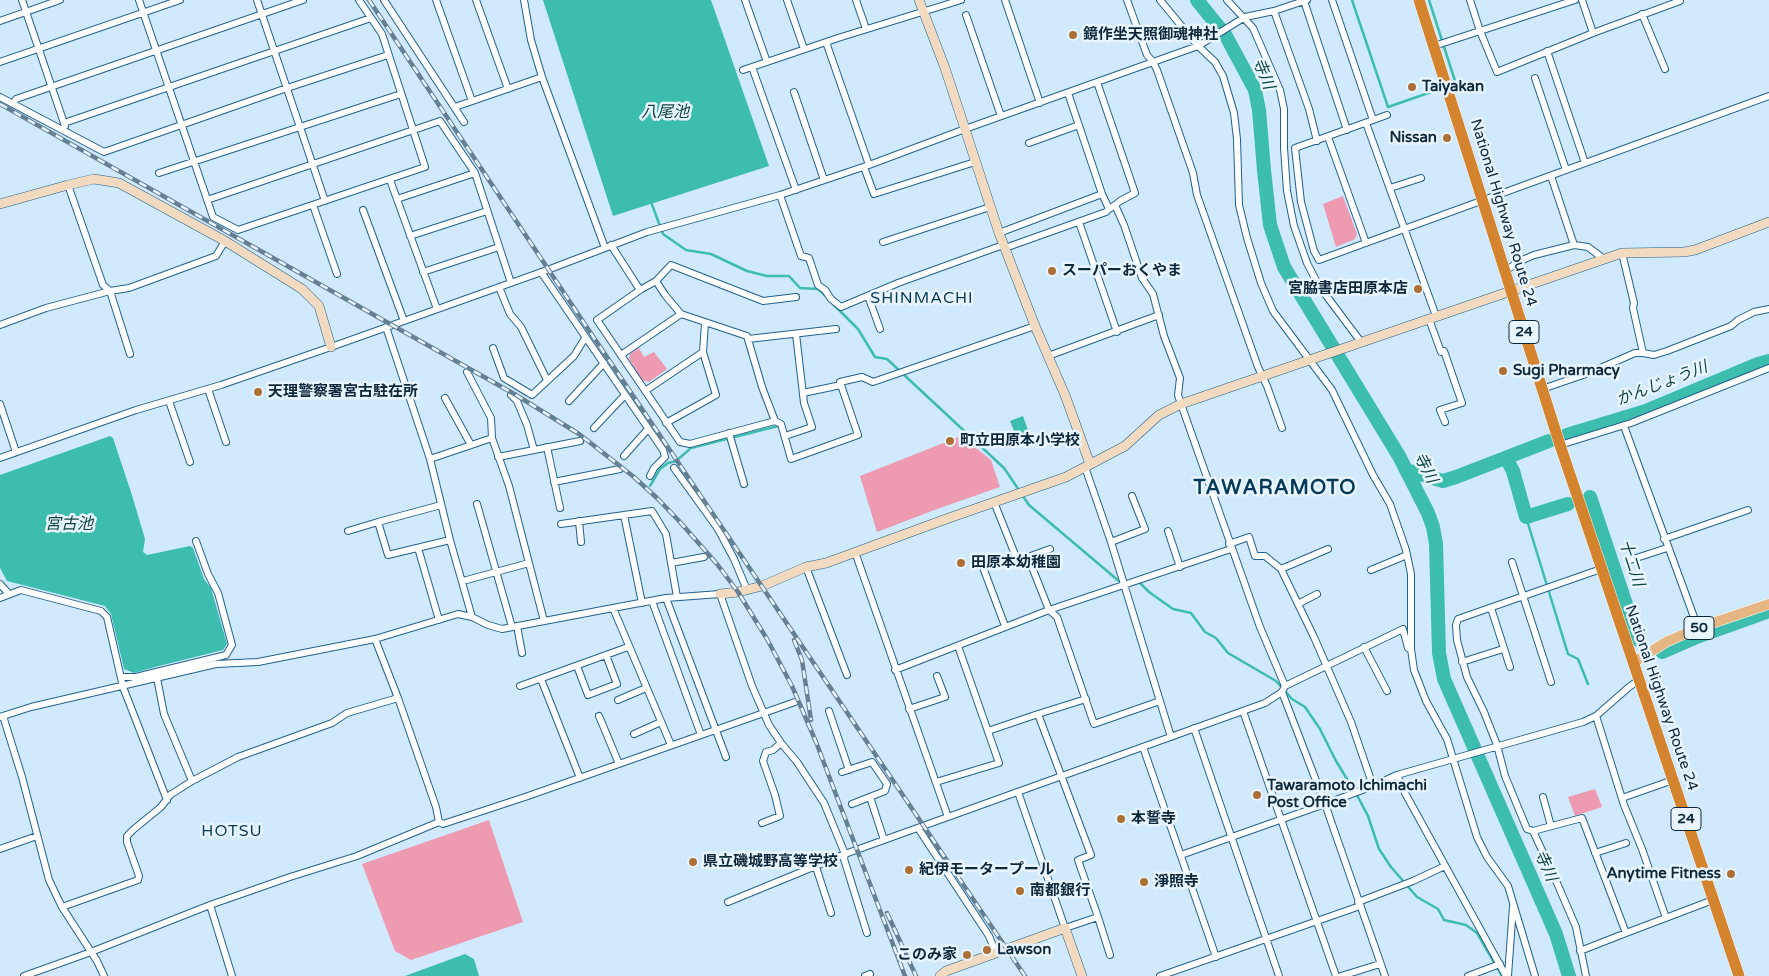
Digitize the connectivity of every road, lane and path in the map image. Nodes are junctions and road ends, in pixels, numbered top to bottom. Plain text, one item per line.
1 (22, 0) edge
2 (60, 0) edge
3 (139, 0) edge
4 (180, 0) edge
5 (257, 0) edge
6 (303, 0) edge
7 (359, 0) edge
8 (384, 0) edge
9 (436, 0) edge
10 (476, 0) edge
11 (524, 0) edge
12 (745, 0) edge
13 (787, 0) edge
14 (856, 0) edge
15 (919, 0) edge
16 (961, 0) edge
17 (1005, 0) edge
18 (1127, 0) edge
19 (1160, 0) edge
20 (1228, 0) edge
21 (1305, 0) edge
22 (1332, 0) edge
23 (1420, 0) edge
24 (1470, 0) edge
25 (1574, 0) edge
26 (1582, 0) edge
27 (1680, 1) edge
28 (924, 11) junction
29 (1274, 11) junction
30 (26, 12) junction
31 (143, 12) junction
32 (262, 14) junction
33 (1642, 14) junction
34 (966, 15) dead end
35 (372, 18) junction
36 (1242, 18) junction
37 (0, 21) edge
38 (866, 29) junction
39 (1480, 31) junction
40 (1593, 33) junction
41 (826, 42) junction
42 (1200, 45) junction
43 (1434, 46) junction
44 (38, 48) junction
45 (804, 49) junction
46 (157, 50) junction
47 (274, 51) junction
48 (1547, 51) junction
49 (388, 55) junction
50 (0, 62) edge
51 (767, 62) junction
52 (1153, 62) junction
53 (752, 67) junction
54 (1664, 69) dead end
55 (743, 70) dead end
56 (542, 77) junction
57 (1535, 78) dead end
58 (1097, 82) junction
59 (51, 86) junction
60 (170, 87) junction
61 (287, 88) junction
62 (508, 89) junction
63 (794, 92) dead end
64 (1068, 93) junction
65 (401, 94) junction
66 (0, 97) edge
67 (1768, 98) edge
68 (472, 101) junction
69 (1040, 103) junction
70 (12, 104) junction
71 (455, 108) junction
72 (1001, 116) junction
73 (1387, 116) dead end
74 (1373, 120) junction
75 (64, 122) junction
76 (464, 122) dead end
77 (1366, 123) junction
78 (182, 124) junction
79 (1079, 125) junction
80 (300, 127) junction
81 (965, 129) junction
82 (413, 130) junction
83 (1347, 130) junction
84 (67, 132) junction
85 (1328, 138) junction
86 (1317, 141) junction
87 (1030, 143) dead end
88 (195, 162) junction
89 (975, 162) junction
90 (1585, 163) junction
91 (312, 164) junction
92 (866, 166) junction
93 (1566, 170) junction
94 (159, 173) dead end
95 (475, 173) junction
96 (1551, 176) junction
97 (1421, 178) dead end
98 (390, 180) junction
99 (824, 180) junction
100 (68, 185) junction
101 (1390, 188) junction
102 (796, 190) junction
103 (1102, 194) junction
104 (780, 195) junction
105 (397, 199) junction
106 (206, 200) junction
107 (1483, 200) junction
108 (325, 201) junction
109 (0, 204) edge
110 (313, 205) junction
111 (1115, 205) junction
112 (990, 207) junction
113 (1109, 209) junction
114 (364, 210) dead end
115 (487, 211) junction
116 (1079, 222) junction
117 (1769, 222) edge
118 (1405, 229) junction
119 (999, 232) junction
120 (410, 236) junction
121 (226, 241) junction
122 (883, 242) dead end
123 (1366, 243) junction
124 (1574, 245) junction
125 (499, 247) junction
126 (608, 247) junction
127 (1004, 247) junction
128 (1622, 253) junction
129 (1604, 259) junction
130 (1505, 271) junction
131 (423, 272) junction
132 (542, 272) junction
133 (337, 274) dead end
134 (656, 280) junction
135 (511, 282) junction
136 (499, 287) junction
137 (640, 290) junction
138 (110, 291) junction
139 (1511, 292) junction
140 (868, 296) junction
141 (796, 297) dead end
142 (1769, 308) edge
143 (436, 309) junction
144 (681, 314) junction
145 (1159, 315) junction
146 (1432, 318) junction
147 (404, 321) junction
148 (0, 323) edge
149 (705, 323) junction
150 (1035, 326) junction
151 (386, 327) junction
152 (836, 329) dead end
153 (880, 329) dead end
154 (1116, 332) junction
155 (796, 334) junction
156 (586, 338) junction
157 (748, 339) junction
158 (1360, 342) junction
159 (331, 347) junction
160 (493, 348) dead end
161 (703, 352) junction
162 (1643, 353) junction
163 (130, 354) dead end
164 (621, 355) junction
165 (1048, 356) junction
166 (1311, 359) junction
167 (604, 363) junction
168 (1769, 368) edge
169 (467, 372) dead end
170 (1262, 376) junction
171 (547, 380) junction
172 (841, 385) junction
173 (208, 389) junction
174 (1542, 389) junction
175 (645, 391) junction
176 (802, 393) junction
177 (511, 395) dead end
178 (625, 395) junction
179 (445, 398) dead end
180 (169, 401) junction
181 (569, 401) dead end
182 (0, 404) edge
183 (1181, 404) junction
184 (775, 420) junction
185 (1445, 422) dead end
186 (666, 423) junction
187 (1624, 426) junction
188 (594, 428) dead end
189 (1282, 428) dead end
190 (648, 429) junction
191 (730, 436) junction
192 (785, 436) junction
193 (492, 438) junction
194 (580, 441) dead end
195 (226, 442) dead end
196 (471, 445) junction
197 (1560, 445) junction
198 (547, 447) junction
199 (534, 450) junction
200 (16, 452) junction
201 (624, 456) dead end
202 (498, 457) junction
203 (0, 458) edge
204 (430, 459) junction
205 (190, 462) dead end
206 (1087, 466) junction
207 (620, 468) dead end
208 (674, 468) dead end
209 (650, 476) dead end
210 (554, 482) junction
211 (744, 484) dead end
212 (1132, 496) dead end
213 (994, 502) junction
214 (477, 504) dead end
215 (441, 505) junction
216 (560, 508) dead end
217 (1748, 510) dead end
218 (624, 515) junction
219 (579, 521) junction
220 (378, 522) junction
221 (561, 524) dead end
222 (348, 531) dead end
223 (1168, 531) dead end
224 (1664, 539) junction
225 (450, 540) junction
226 (196, 541) dead end
227 (581, 542) dead end
228 (1110, 542) junction
229 (1230, 547) junction
230 (418, 548) junction
231 (1328, 548) dead end
232 (1668, 548) junction
233 (1050, 549) dead end
234 (855, 552) junction
235 (1407, 555) junction
236 (1028, 557) junction
237 (704, 558) dead end
238 (1630, 560) dead end
239 (1512, 562) dead end
240 (529, 563) junction
241 (671, 563) junction
242 (806, 567) junction
243 (1180, 567) junction
244 (1281, 569) junction
245 (1601, 569) junction
246 (984, 570) dead end
247 (1371, 570) dead end
248 (496, 572) junction
249 (463, 581) junction
250 (1123, 583) junction
251 (0, 584) edge
252 (747, 590) junction
253 (9, 594) junction
254 (720, 594) junction
255 (1317, 594) dead end
256 (677, 597) junction
257 (1523, 597) junction
258 (0, 598) edge
259 (666, 598) junction
260 (652, 601) junction
261 (642, 603) junction
262 (1298, 604) junction
263 (1769, 604) edge
264 (613, 608) junction
265 (1491, 608) junction
266 (1049, 610) junction
267 (472, 617) junction
268 (439, 620) junction
269 (544, 621) junction
270 (514, 626) junction
271 (1005, 626) junction
272 (1698, 628) junction
273 (375, 639) junction
274 (958, 646) junction
275 (1364, 646) junction
276 (628, 647) junction
277 (1411, 649) junction
278 (1504, 649) junction
279 (522, 653) dead end
280 (606, 655) junction
281 (1462, 662) junction
282 (1633, 663) junction
283 (577, 666) junction
284 (1326, 666) junction
285 (1510, 667) dead end
286 (896, 670) junction
287 (847, 675) dead end
288 (937, 676) dead end
289 (121, 677) junction
290 (157, 678) junction
291 (541, 679) junction
292 (1639, 680) junction
293 (1551, 682) dead end
294 (520, 686) dead end
295 (123, 687) junction
296 (646, 688) junction
297 (1283, 689) junction
298 (1387, 691) dead end
299 (398, 698) junction
300 (1086, 699) junction
301 (618, 700) dead end
302 (1160, 701) junction
303 (795, 702) dead end
304 (910, 709) junction
305 (829, 711) dead end
306 (1243, 711) junction
307 (764, 713) junction
308 (1038, 714) junction
309 (600, 716) dead end
310 (1596, 716) junction
311 (1, 717) edge
312 (661, 722) junction
313 (1194, 728) junction
314 (715, 730) junction
315 (988, 730) junction
316 (634, 734) dead end
317 (701, 735) junction
318 (1171, 737) junction
319 (781, 743) junction
320 (671, 745) junction
321 (1496, 746) junction
322 (1143, 747) junction
323 (726, 757) dead end
324 (1454, 758) junction
325 (619, 764) junction
326 (1397, 774) junction
327 (1060, 776) junction
328 (580, 778) junction
329 (1673, 780) junction
330 (192, 781) junction
331 (936, 782) junction
332 (1373, 786) junction
333 (1018, 792) junction
334 (870, 797) junction
335 (1543, 797) dead end
336 (1622, 798) junction
337 (167, 800) junction
338 (852, 804) dead end
339 (1324, 804) junction
340 (948, 817) junction
341 (1282, 820) junction
342 (439, 822) junction
343 (762, 823) dead end
344 (1551, 826) junction
345 (918, 828) junction
346 (1533, 831) junction
347 (37, 836) junction
348 (1232, 837) junction
349 (884, 840) junction
350 (1626, 842) dead end
351 (0, 849) edge
352 (1595, 853) junction
353 (844, 854) junction
354 (1181, 855) junction
355 (816, 866) junction
356 (1445, 866) junction
357 (1713, 900) junction
358 (728, 902) dead end
359 (1513, 903) junction
360 (1359, 904) junction
361 (210, 905) junction
362 (62, 907) junction
363 (831, 913) dead end
364 (1098, 917) junction
365 (1666, 918) junction
366 (1318, 922) junction
367 (1065, 928) junction
368 (867, 933) dead end
369 (1626, 933) junction
370 (1266, 939) junction
371 (1580, 951) junction
372 (91, 952) junction
373 (996, 953) junction
374 (1110, 955) dead end
375 (1216, 957) junction
376 (1380, 964) junction
377 (1500, 964) junction
378 (24, 976) edge
379 (104, 976) edge
380 (232, 976) edge
381 (940, 976) edge
382 (1082, 976) edge
383 (1160, 976) edge
384 (1279, 976) edge
385 (1336, 976) edge
386 (1341, 976) edge
387 (1385, 976) edge
388 (1468, 976) edge
389 (1507, 976) edge
390 (1535, 976) edge
391 (1586, 976) edge
392 (1739, 976) edge

1 - 30 street
2 - 30 street
3 - 31 street
4 - 31 street
5 - 32 street
6 - 32 street
7 - 35 street
8 - 71 street
9 - 68 street
10 - 62 street
11 - 56 street
12 - 51 street
13 - 45 street
14 - 38 street
15 - 28 street
16 - 28 street
17 - 69 street
18 - 52 street
19 - 42 street
20 - 36 street
21 - 29 street
21 - 83 street
22 - 74 street
23 - 43 highway, National Highway Route 24 / 24
24 - 39 street
25 - 39 street
26 - 40 street
27 - 33 street
28 - 38 street
28 - 81 street
29 - 36 street
29 - 86 street
30 - 37 street
30 - 44 street
31 - 44 street
31 - 46 street
32 - 46 street
32 - 47 street
33 - 40 street
33 - 54 street
34 - 72 street
35 - 47 street
35 - 49 street
36 - 42 street
36 - 158 street
38 - 41 street
39 - 43 street
39 - 48 street
40 - 48 street
41 - 45 street
41 - 92 street
42 - 52 street
42 - 166 street
43 - 107 highway, National Highway Route 24 / 24
44 - 50 street
44 - 59 street
45 - 51 street
46 - 59 street
46 - 60 street
47 - 60 street
47 - 61 street
48 - 90 street
49 - 61 street
49 - 65 street
51 - 53 street
52 - 58 street
52 - 170 street
53 - 55 street
53 - 102 street
56 - 62 street
56 - 126 street
57 - 93 street
58 - 64 street
58 - 111 street
59 - 70 street
59 - 75 street
60 - 75 street
60 - 78 street
61 - 78 street
61 - 80 street
62 - 68 street
63 - 99 street
64 - 69 street
64 - 79 street
65 - 80 street
65 - 82 street
66 - 70 street
67 - 90 street
68 - 71 street
69 - 72 street
70 - 84 street
71 - 76 street
72 - 81 street
73 - 74 street
74 - 77 street
75 - 84 street
77 - 83 street
77 - 101 street
78 - 84 street
78 - 88 street
79 - 87 street
79 - 103 street
80 - 88 street
80 - 91 street
81 - 89 street
81 - 92 street
82 - 91 street
82 - 95 street
82 - 98 street
83 - 85 street
85 - 86 street
85 - 123 street
86 - 123 street
88 - 94 street
88 - 106 street
89 - 92 street
89 - 112 street
90 - 93 street
91 - 106 street
91 - 108 street
92 - 99 street
93 - 96 street
95 - 105 street
95 - 115 street
96 - 107 street
96 - 124 street
97 - 101 street
98 - 105 street
98 - 108 street
99 - 102 street
100 - 109 street
100 - 121 street
100 - 138 street
101 - 118 street
102 - 104 street
103 - 113 street
103 - 119 street
104 - 126 street
104 - 140 street
105 - 120 street
106 - 110 street
107 - 118 street
107 - 130 highway, National Highway Route 24 / 24
108 - 110 street
110 - 133 street
111 - 113 street
111 - 145 street
112 - 119 street
112 - 122 street
113 - 116 street
114 - 147 street
115 - 120 street
115 - 125 street
116 - 127 street
116 - 154 street
117 - 128 street
118 - 123 street
118 - 146 street
119 - 127 street
120 - 131 street
121 - 138 street
121 - 159 street
124 - 129 street
124 - 130 street
125 - 131 street
125 - 135 street
126 - 132 street
126 - 137 street
127 - 140 street
127 - 150 street
128 - 129 street
128 - 162 street
129 - 139 street
130 - 139 highway, National Highway Route 24 / 24
131 - 143 street
132 - 135 street
132 - 156 street
134 - 137 street
134 - 141 street
134 - 144 street
135 - 136 street
136 - 143 street
136 - 171 street
137 - 164 street
138 - 148 street
138 - 163 street
139 - 146 street
139 - 174 highway, National Highway Route 24 / 24
140 - 153 street
142 - 162 street
143 - 147 street
144 - 149 street
144 - 164 street
145 - 154 street
145 - 183 street
146 - 158 street
146 - 185 street
147 - 151 street
149 - 157 street
149 - 161 street
150 - 165 street
150 - 172 street
151 - 159 street
151 - 204 street
152 - 155 street
154 - 165 street
155 - 157 street
155 - 176 street
156 - 167 street
156 - 171 street
157 - 184 street
158 - 166 street
159 - 173 street
160 - 171 street
161 - 175 street
161 - 186 street
162 - 174 street
164 - 175 street
165 - 206 street
166 - 170 street
166 - 235 street
167 - 178 street
167 - 181 street
168 - 187 street
169 - 193 street
170 - 183 street
170 - 189 street
172 - 176 street
172 - 192 street
173 - 180 street
173 - 195 street
174 - 197 highway, National Highway Route 24 / 24
175 - 186 street
176 - 192 street
177 - 199 street
178 - 188 street
178 - 190 street
179 - 196 street
180 - 200 street
180 - 205 street
182 - 200 street
183 - 206 street
183 - 229 street
184 - 191 street
184 - 192 street
186 - 191 street
187 - 197 street
187 - 224 street
190 - 201 street
190 - 209 street
191 - 211 street
193 - 196 street
193 - 202 street
194 - 198 street
196 - 204 street
197 - 245 highway, National Highway Route 24 / 24
198 - 199 street
198 - 210 street
199 - 202 street
200 - 203 street
202 - 240 street
204 - 215 street
206 - 213 street
206 - 228 street
207 - 210 street
208 - 252 street
210 - 216 street
212 - 228 street
213 - 234 street
213 - 236 street
214 - 248 street
215 - 220 street
215 - 225 street
217 - 224 street
218 - 219 street
218 - 241 street
218 - 261 street
219 - 221 street
219 - 227 street
220 - 222 street
220 - 230 street
223 - 243 street
224 - 232 street
225 - 230 street
225 - 249 street
226 - 289 street
228 - 250 street
229 - 243 street
229 - 244 street
229 - 297 street
230 - 268 street
231 - 244 street
232 - 238 street
232 - 272 street
233 - 236 street
234 - 242 street
234 - 286 street
235 - 247 street
235 - 277 street
236 - 266 street
237 - 241 street
239 - 257 street
240 - 248 street
240 - 269 street
241 - 256 street
242 - 252 street
242 - 287 street
243 - 250 street
244 - 262 street
245 - 257 street
245 - 282 highway, National Highway Route 24 / 24
246 - 271 street
248 - 249 street
248 - 270 street
249 - 267 street
250 - 266 street
250 - 302 street
251 - 253 street
252 - 254 street
253 - 258 street
253 - 289 street
254 - 256 street
254 - 307 street
255 - 262 street
256 - 259 street
257 - 265 street
257 - 293 street
259 - 260 street
259 - 314 street
260 - 261 street
260 - 317 street
261 - 264 street
262 - 284 street
263 - 272 main road, 50
264 - 269 street
264 - 276 street
265 - 278 street
265 - 281 street
266 - 271 street
266 - 300 street
267 - 268 street
267 - 270 street
268 - 273 street
269 - 270 street
270 - 279 street
271 - 274 street
272 - 282 main road, 50
273 - 290 street
273 - 299 street
274 - 286 street
274 - 315 street
275 - 277 street
275 - 284 street
275 - 298 street
276 - 280 street
276 - 296 street
277 - 324 street
278 - 281 street
278 - 285 street
280 - 283 street
280 - 283 street
281 - 321 street
282 - 292 highway, National Highway Route 24 / 24
283 - 291 street
284 - 297 street
284 - 332 street
286 - 304 street
288 - 304 street
289 - 295 street
290 - 295 street
290 - 330 street
291 - 294 street
291 - 328 street
292 - 310 street
292 - 329 highway, National Highway Route 24 / 24
295 - 311 street
295 - 337 street
296 - 301 street
296 - 312 street
297 - 306 street
297 - 339 street
299 - 330 street
299 - 342 street
300 - 302 street
300 - 308 street
302 - 318 street
303 - 307 street
304 - 331 street
305 - 334 street
306 - 313 street
306 - 341 street
307 - 314 street
307 - 319 street
308 - 315 street
308 - 327 street
309 - 325 street
310 - 321 street
310 - 336 street
311 - 347 street
312 - 316 street
312 - 320 street
313 - 318 street
313 - 348 street
314 - 317 street
314 - 323 street
315 - 331 street
317 - 320 street
318 - 322 street
319 - 343 street
319 - 353 street
320 - 325 street
321 - 324 street
321 - 346 street
322 - 327 street
322 - 354 street
324 - 326 street
324 - 359 street
325 - 328 street
326 - 332 street
326 - 356 street
327 - 333 street
327 - 364 street
328 - 342 street
329 - 336 street
329 - 357 highway, National Highway Route 24 / 24
330 - 337 street
331 - 340 street
332 - 339 street
333 - 340 street
333 - 367 street
334 - 338 street
334 - 349 street
335 - 344 street
336 - 365 street
337 - 362 street
339 - 341 street
339 - 360 street
340 - 345 street
341 - 348 street
341 - 366 street
342 - 361 street
344 - 346 street
344 - 352 street
345 - 349 street
345 - 373 street
346 - 371 street
347 - 351 street
347 - 362 street
348 - 354 street
348 - 370 street
349 - 353 street
350 - 352 street
352 - 369 street
353 - 355 street
353 - 368 street
354 - 375 street
355 - 358 street
355 - 363 street
356 - 360 street
356 - 377 street
357 - 365 street
357 - 392 highway, National Highway Route 24 / 24
359 - 389 street
359 - 390 street
360 - 366 street
360 - 376 street
361 - 372 street
361 - 380 street
362 - 372 street
364 - 367 street
364 - 374 street
365 - 369 street
366 - 370 street
366 - 385 street
367 - 373 street
367 - 382 street
369 - 371 street
370 - 375 street
370 - 384 street
371 - 391 street
372 - 378 street
372 - 379 street
373 - 381 street
375 - 383 street
376 - 386 street
376 - 387 street
377 - 388 street
377 - 389 street

